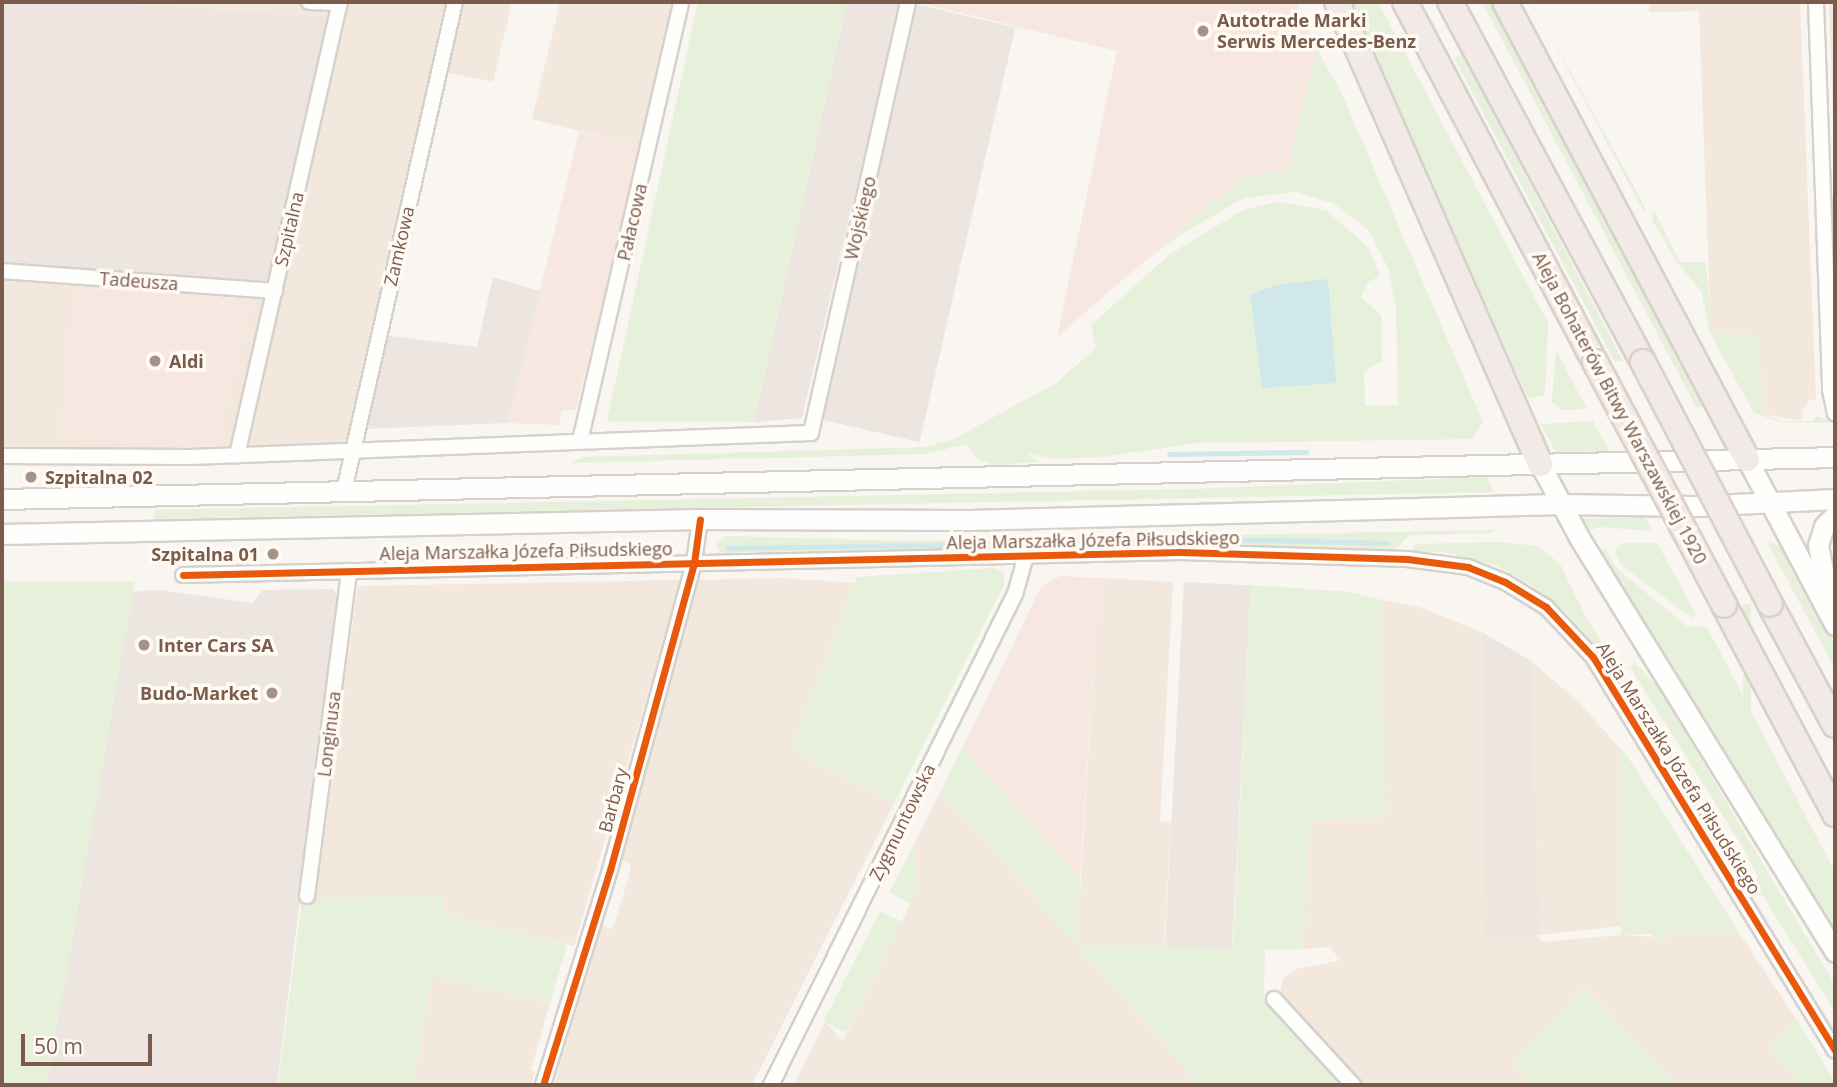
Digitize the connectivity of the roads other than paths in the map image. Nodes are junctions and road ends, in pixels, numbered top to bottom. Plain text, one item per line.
1 (309, 2) edge
2 (340, 2) edge
3 (456, 2) edge
4 (681, 2) edge
5 (908, 2) edge
6 (1337, 2) edge
7 (1405, 2) edge
8 (1450, 2) edge
9 (1504, 2) edge
10 (1816, 2) edge
11 (2, 271) edge
12 (275, 291) junction
13 (1835, 412) edge
14 (580, 441) junction
15 (353, 447) junction
16 (237, 455) junction
17 (2, 456) edge
18 (1835, 457) edge
19 (1747, 459) junction
20 (1540, 464) junction
21 (344, 491) junction
22 (2, 499) edge
23 (1835, 499) edge
24 (1770, 503) junction
25 (1559, 504) junction
26 (1835, 515) edge
27 (700, 519) junction
28 (2, 534) edge
29 (1026, 556) junction
30 (694, 563) junction
31 (349, 571) junction
32 (183, 575) dead end
33 (1835, 624) edge
34 (1835, 725) edge
35 (1835, 814) edge
36 (307, 897) dead end
37 (1835, 952) edge
38 (1274, 999) dead end
39 (1835, 1051) edge
40 (543, 1085) edge
41 (771, 1085) edge
42 (1353, 1085) edge

1 - 2 street
2 - 12 street, Szpitalna
3 - 15 street, Zamkowa
4 - 14 street, Pałacowa
5 - 14 street, Wojskiego
6 - 20 highway
7 - 35 highway, Aleja Bohaterów Bitwy Warszawskiej 1920, bridge
8 - 34 highway, bridge
9 - 19 highway
10 - 13 street
11 - 12 street, Tadeusza
12 - 16 street, Szpitalna
14 - 15 street
15 - 16 street
15 - 21 street, Zamkowa
16 - 17 street
18 - 19 main road
19 - 20 main road
19 - 24 main road
20 - 21 main road
20 - 25 main road
21 - 22 main road
23 - 24 main road, Aleja Marszałka Józefa Piłsudskiego
24 - 25 main road, Aleja Marszałka Józefa Piłsudskiego
24 - 33 main road
25 - 27 main road, Aleja Marszałka Józefa Piłsudskiego
25 - 37 main road
26 - 33 main road
27 - 28 main road, Aleja Marszałka Józefa Piłsudskiego
27 - 30 street, Barbary
29 - 30 street, Aleja Marszałka Józefa Piłsudskiego
29 - 39 street, Aleja Marszałka Józefa Piłsudskiego
29 - 41 street, Zygmuntowska
30 - 31 street, Aleja Marszałka Józefa Piłsudskiego
30 - 40 street, Barbary
31 - 32 street, Aleja Marszałka Józefa Piłsudskiego
31 - 36 street, Longinusa
38 - 42 street

